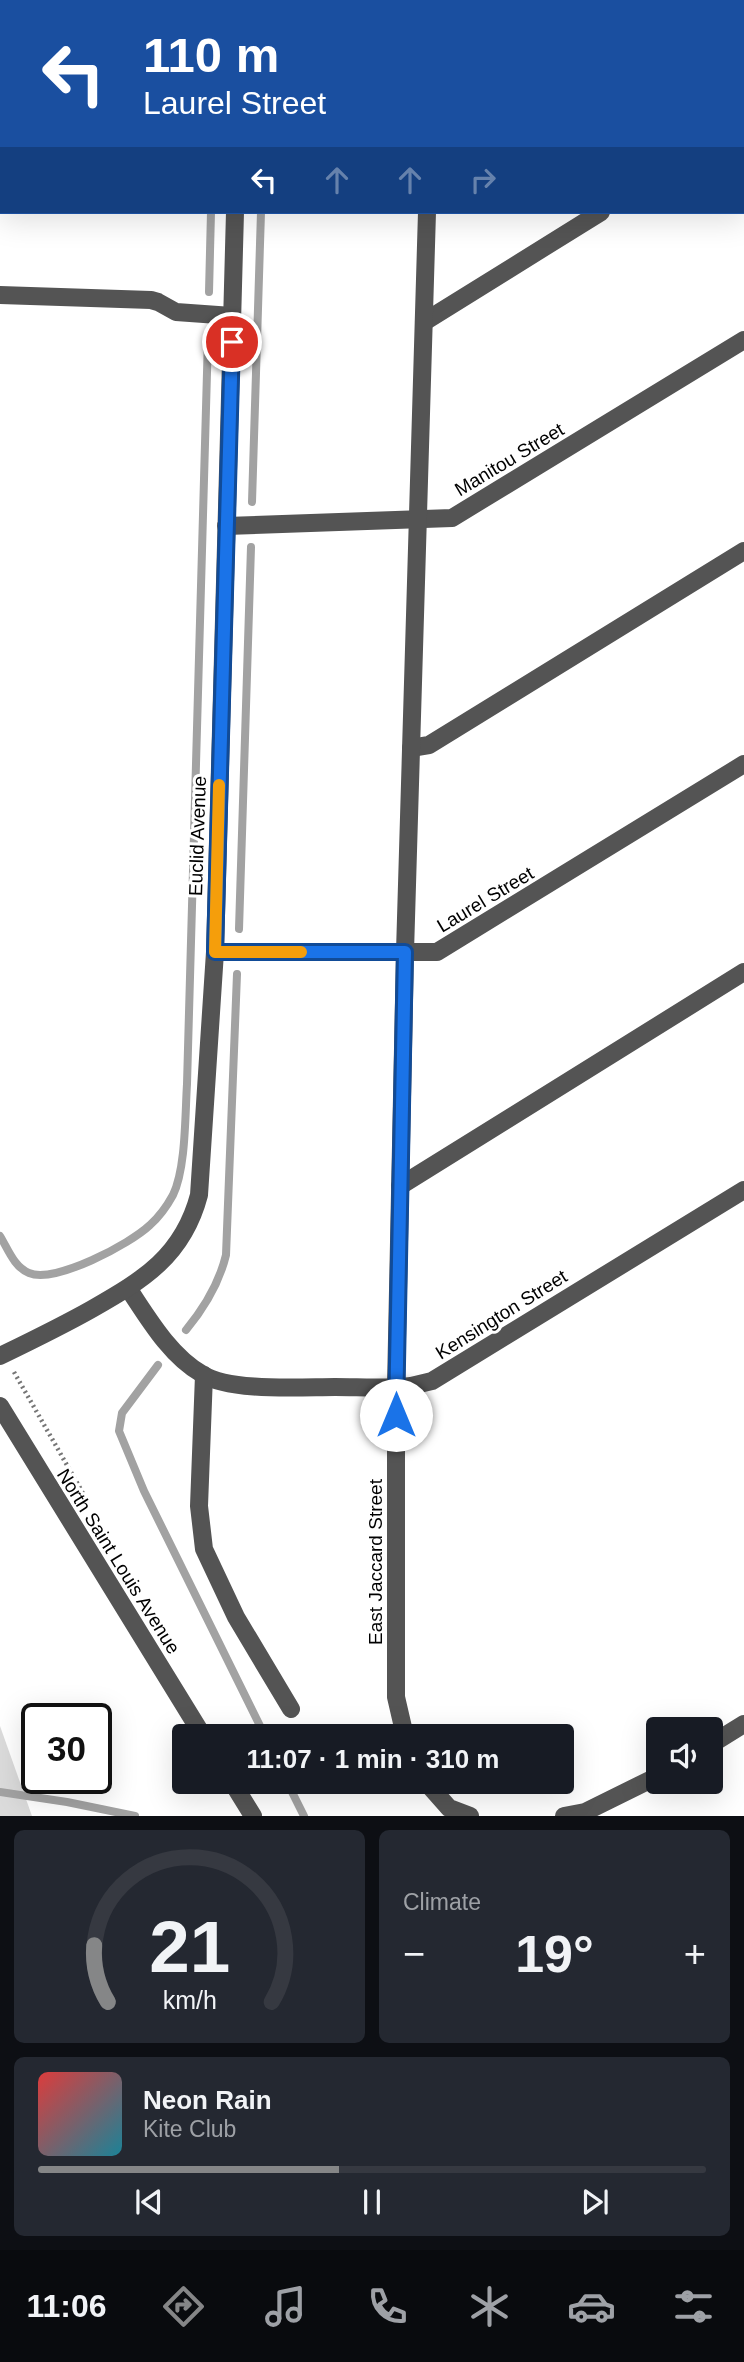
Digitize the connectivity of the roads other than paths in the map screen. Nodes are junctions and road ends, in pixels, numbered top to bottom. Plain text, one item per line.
1 (235, 214) edge
2 (427, 214) edge
3 (598, 214) edge
4 (0, 295) edge
5 (232, 316) junction
6 (424, 322) junction
7 (744, 340) edge
8 (418, 519) junction
9 (226, 526) junction
10 (744, 551) edge
11 (411, 748) junction
12 (744, 764) edge
13 (215, 952) junction
14 (405, 952) junction
15 (744, 972) edge
16 (400, 1186) junction
17 (744, 1190) edge
18 (128, 1288) junction
19 (2, 1355) edge
20 (204, 1375) junction
21 (396, 1387) junction
22 (0, 1406) edge
23 (291, 1709) dead end
24 (195, 1724) edge
25 (402, 1724) edge
26 (744, 1724) edge
27 (723, 1737) edge
28 (646, 1782) edge
29 (239, 1794) edge
30 (437, 1794) edge
31 (253, 1816) edge
32 (470, 1816) edge
33 (564, 1816) edge

1 - 5 street, Euclid Avenue
2 - 6 street, East Jaccard Street
3 - 6 street
4 - 5 street
5 - 9 street, Euclid Avenue
6 - 8 street, East Jaccard Street
7 - 8 street, Manitou Street
8 - 9 street, Manitou Street
8 - 11 street, East Jaccard Street
9 - 13 street, Euclid Avenue
10 - 11 street
11 - 14 street, East Jaccard Street
12 - 14 street, Laurel Street
13 - 14 street, Laurel Street
13 - 18 street, Euclid Avenue
14 - 16 street, East Jaccard Street
15 - 16 street
16 - 21 street, East Jaccard Street
17 - 21 street, Kensington Street
18 - 19 street, Euclid Avenue
18 - 20 street, Kensington Street
20 - 21 street, Kensington Street
20 - 23 street
21 - 25 street, East Jaccard Street
22 - 24 street, North Saint Louis Avenue
26 - 27 street
28 - 33 street
29 - 31 street
30 - 32 street

